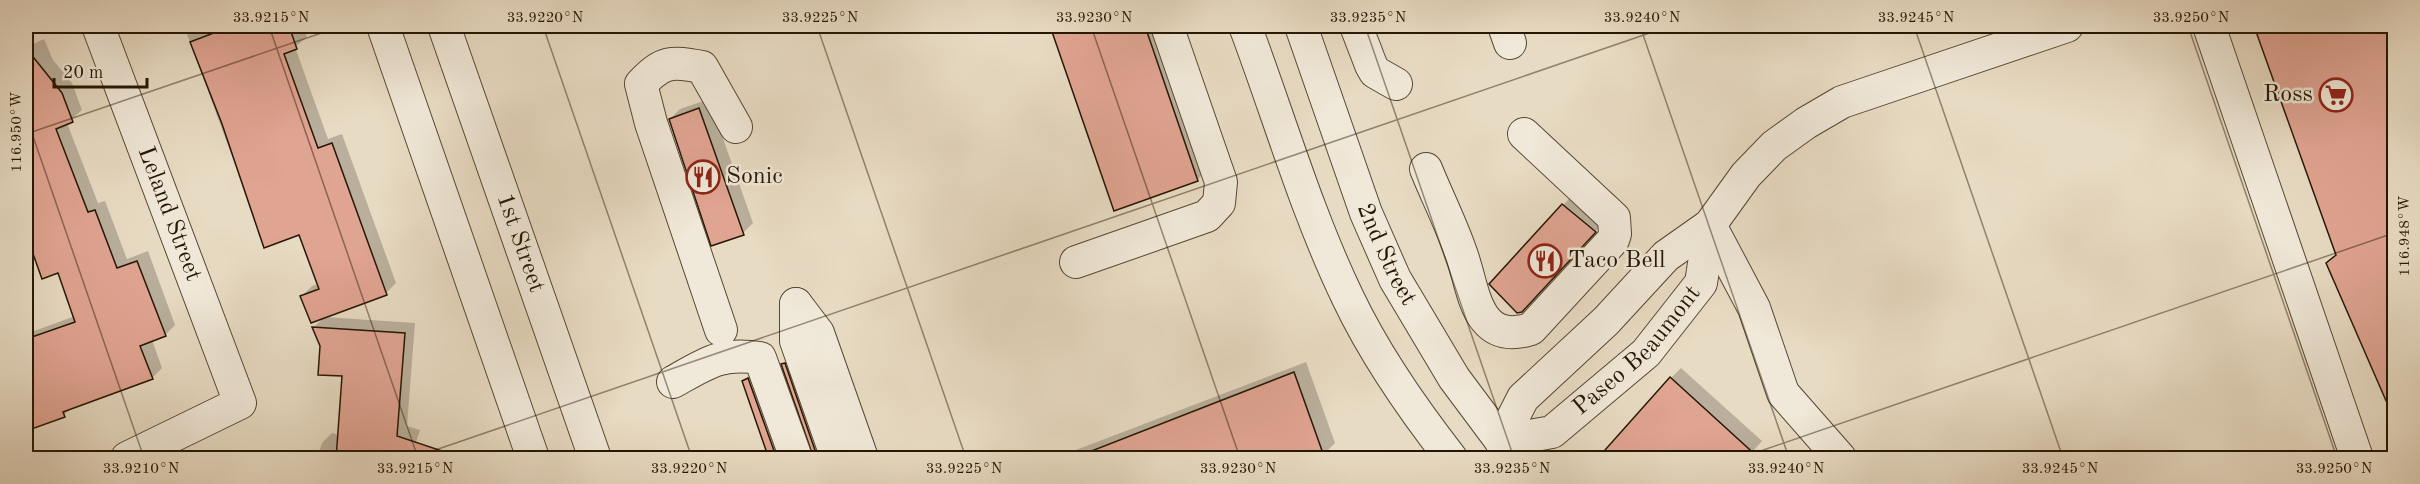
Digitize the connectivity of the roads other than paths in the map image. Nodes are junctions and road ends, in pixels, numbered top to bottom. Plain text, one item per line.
1 (98, 26) edge
2 (383, 26) edge
3 (444, 26) edge
4 (1167, 26) edge
5 (1245, 26) edge
6 (1292, 26) edge
7 (1301, 26) edge
8 (1356, 26) edge
9 (2067, 26) edge
10 (2209, 26) edge
11 (1314, 61) junction
12 (1396, 84) dead end
13 (736, 127) dead end
14 (1524, 134) dead end
15 (1426, 169) dead end
16 (1710, 225) junction
17 (1076, 262) dead end
18 (721, 330) dead end
19 (673, 382) dead end
20 (1511, 450) edge
21 (127, 459) edge
22 (533, 459) edge
23 (595, 459) edge
24 (796, 459) edge
25 (837, 459) edge
26 (862, 459) edge
27 (1451, 459) edge
28 (1840, 459) edge
29 (2357, 459) edge

1 - 21 street, Leland Street
2 - 22 street
3 - 23 street, 1st Street
4 - 17 street
5 - 27 street, 2nd Street
6 - 11 street
7 - 11 street, 2nd Street
8 - 12 street
9 - 16 street
10 - 29 street
11 - 20 street, 2nd Street
13 - 18 street
14 - 15 street
16 - 20 street, Paseo Beaumont
16 - 20 street, Paseo Beaumont
16 - 28 street
19 - 24 street
25 - 26 street

